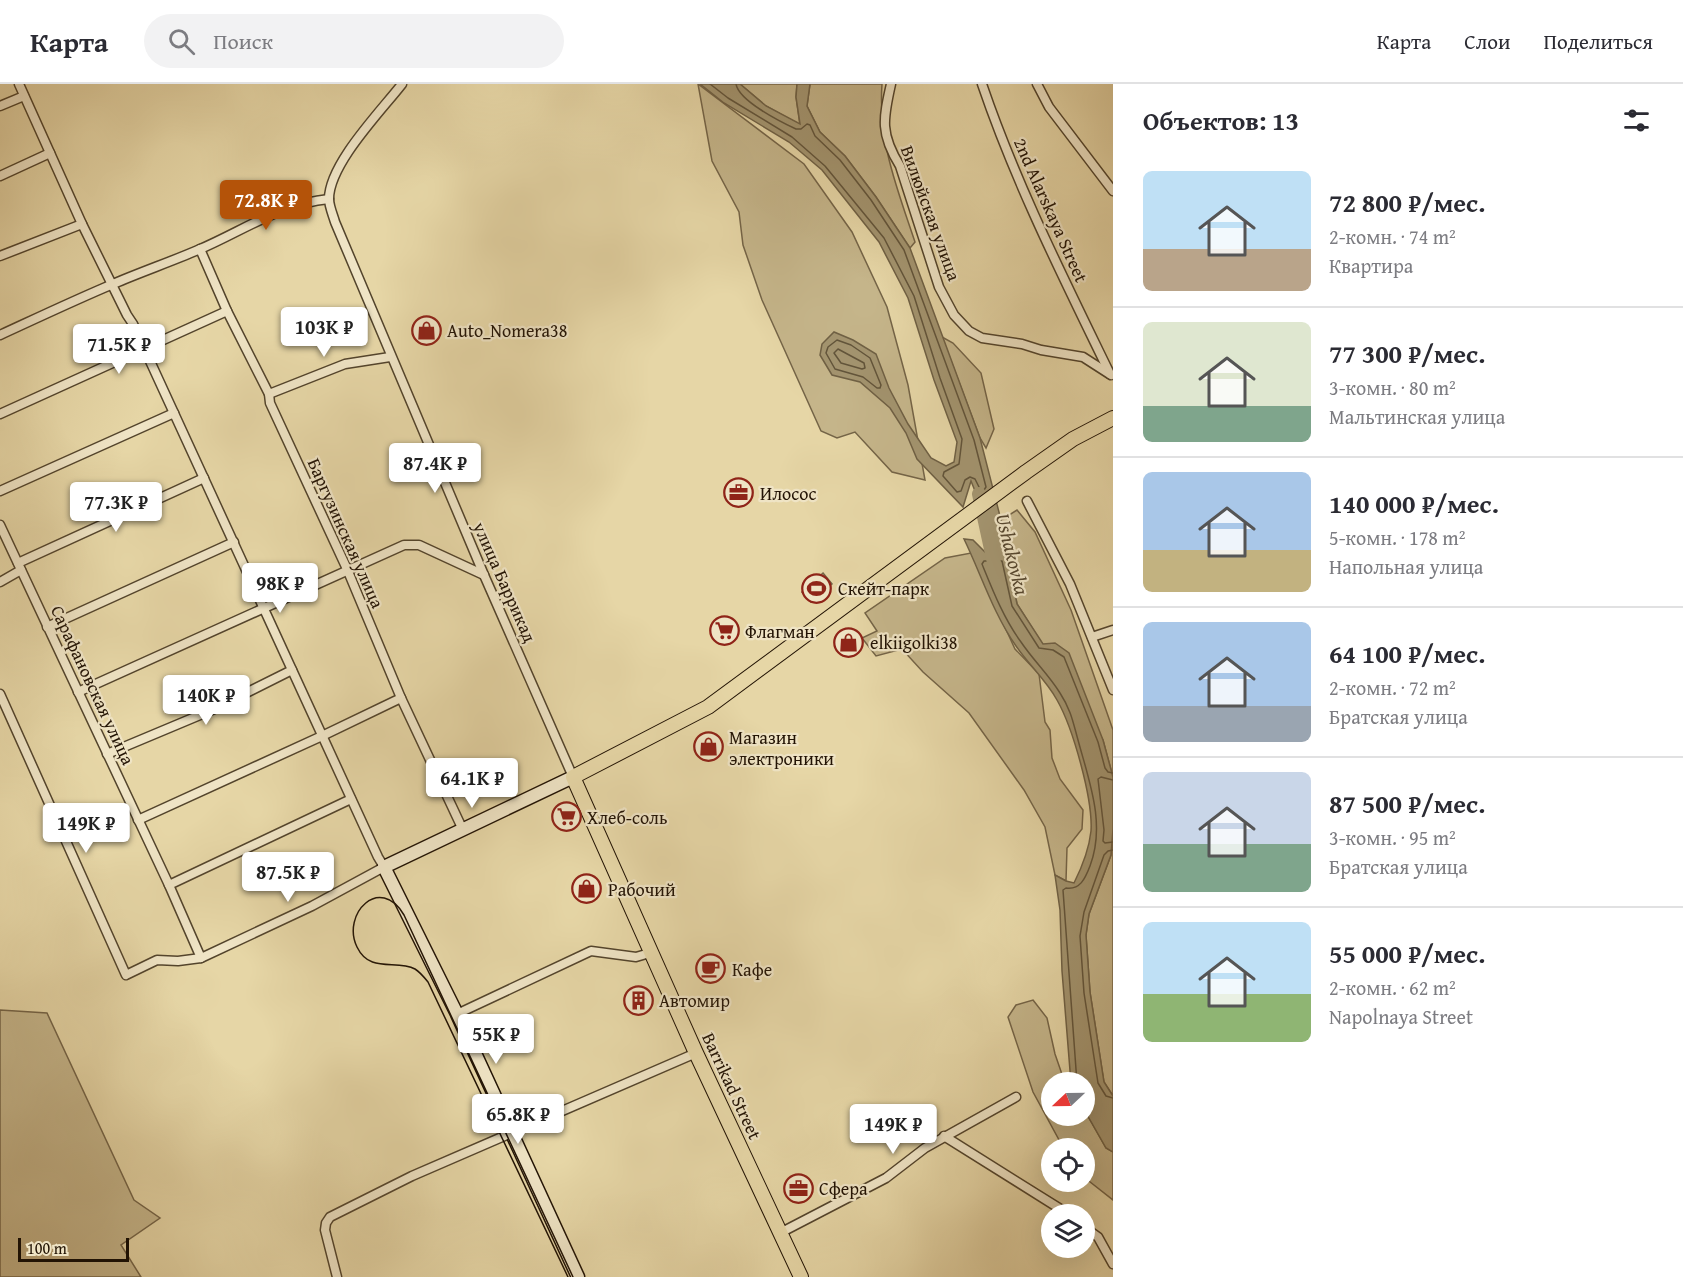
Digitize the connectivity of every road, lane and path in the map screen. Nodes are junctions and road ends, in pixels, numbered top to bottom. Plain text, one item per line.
1 (19, 84) edge
2 (402, 84) edge
3 (891, 84) edge
4 (982, 84) edge
5 (1037, 84) edge
6 (24, 96) junction
7 (0, 106) edge
8 (50, 153) junction
9 (0, 176) edge
10 (1113, 191) edge
11 (329, 199) junction
12 (82, 224) junction
13 (200, 249) junction
14 (0, 256) edge
15 (111, 285) junction
16 (227, 311) junction
17 (0, 335) edge
18 (1096, 344) junction
19 (145, 348) junction
20 (390, 357) junction
21 (1083, 357) junction
22 (1112, 377) edge
23 (269, 394) junction
24 (174, 413) junction
25 (0, 414) edge
26 (1113, 418) edge
27 (204, 478) junction
28 (0, 490) edge
29 (1027, 501) dead end
30 (0, 525) edge
31 (234, 542) junction
32 (19, 567) junction
33 (347, 569) junction
34 (484, 575) junction
35 (0, 582) edge
36 (263, 607) junction
37 (48, 627) junction
38 (1113, 630) edge
39 (1092, 637) junction
40 (292, 670) junction
41 (1113, 690) edge
42 (78, 692) junction
43 (0, 694) edge
44 (401, 698) junction
45 (322, 736) junction
46 (107, 754) junction
47 (573, 777) junction
48 (351, 799) junction
49 (138, 820) junction
50 (463, 830) junction
51 (384, 867) junction
52 (168, 885) junction
53 (652, 952) junction
54 (201, 958) junction
55 (457, 1014) junction
56 (696, 1053) junction
57 (1016, 1097) dead end
58 (512, 1133) junction
59 (944, 1136) junction
60 (1052, 1204) edge
61 (780, 1233) junction
62 (1095, 1235) edge
63 (1113, 1264) edge
64 (337, 1277) edge
65 (578, 1277) edge
66 (801, 1277) edge

1 - 6 street
2 - 11 street
3 - 21 street, Вилюйская улица
4 - 18 street, 2nd Alarskaya Street
5 - 10 street
6 - 7 street
6 - 8 street
8 - 9 street
8 - 12 street
11 - 13 street
11 - 20 street, улица Баррикад
12 - 14 street
12 - 15 street
13 - 15 street
13 - 16 street, Баргузинская улица
15 - 17 street
15 - 19 street
16 - 19 street
16 - 23 street, Баргузинская улица
18 - 21 street
18 - 22 street, 2nd Alarskaya Street
19 - 24 street
19 - 25 street
20 - 23 street
20 - 34 street, улица Баррикад
21 - 22 street
23 - 33 street, Баргузинская улица
24 - 27 street
24 - 28 street
26 - 47 main road
27 - 31 street
27 - 32 street
29 - 39 street
30 - 32 street, Сарафановская улица
31 - 36 street
31 - 37 street
32 - 35 street
32 - 37 street, Сарафановская улица
33 - 34 street
33 - 36 street
33 - 44 street, Баргузинская улица
34 - 47 street, улица Баррикад
36 - 40 street
36 - 42 street
37 - 42 street, Сарафановская улица
38 - 39 street
39 - 41 street
40 - 45 street
40 - 46 street
42 - 46 street, Сарафановская улица
43 - 54 street
44 - 45 street
44 - 50 street, Баргузинская улица
45 - 48 street
45 - 49 street
46 - 49 street, Сарафановская улица
47 - 50 street
47 - 53 main road, Barrikad Street
48 - 51 street
48 - 52 street
49 - 52 street, Сарафановская улица
50 - 51 street
51 - 54 street
51 - 55 street
52 - 54 street, Сарафановская улица
53 - 55 street
53 - 56 main road, Barrikad Street
55 - 58 street
56 - 58 street
56 - 61 main road, Barrikad Street
57 - 59 street
58 - 64 street
58 - 65 street
59 - 60 street
59 - 61 street
61 - 66 main road, Barrikad Street
62 - 63 street

